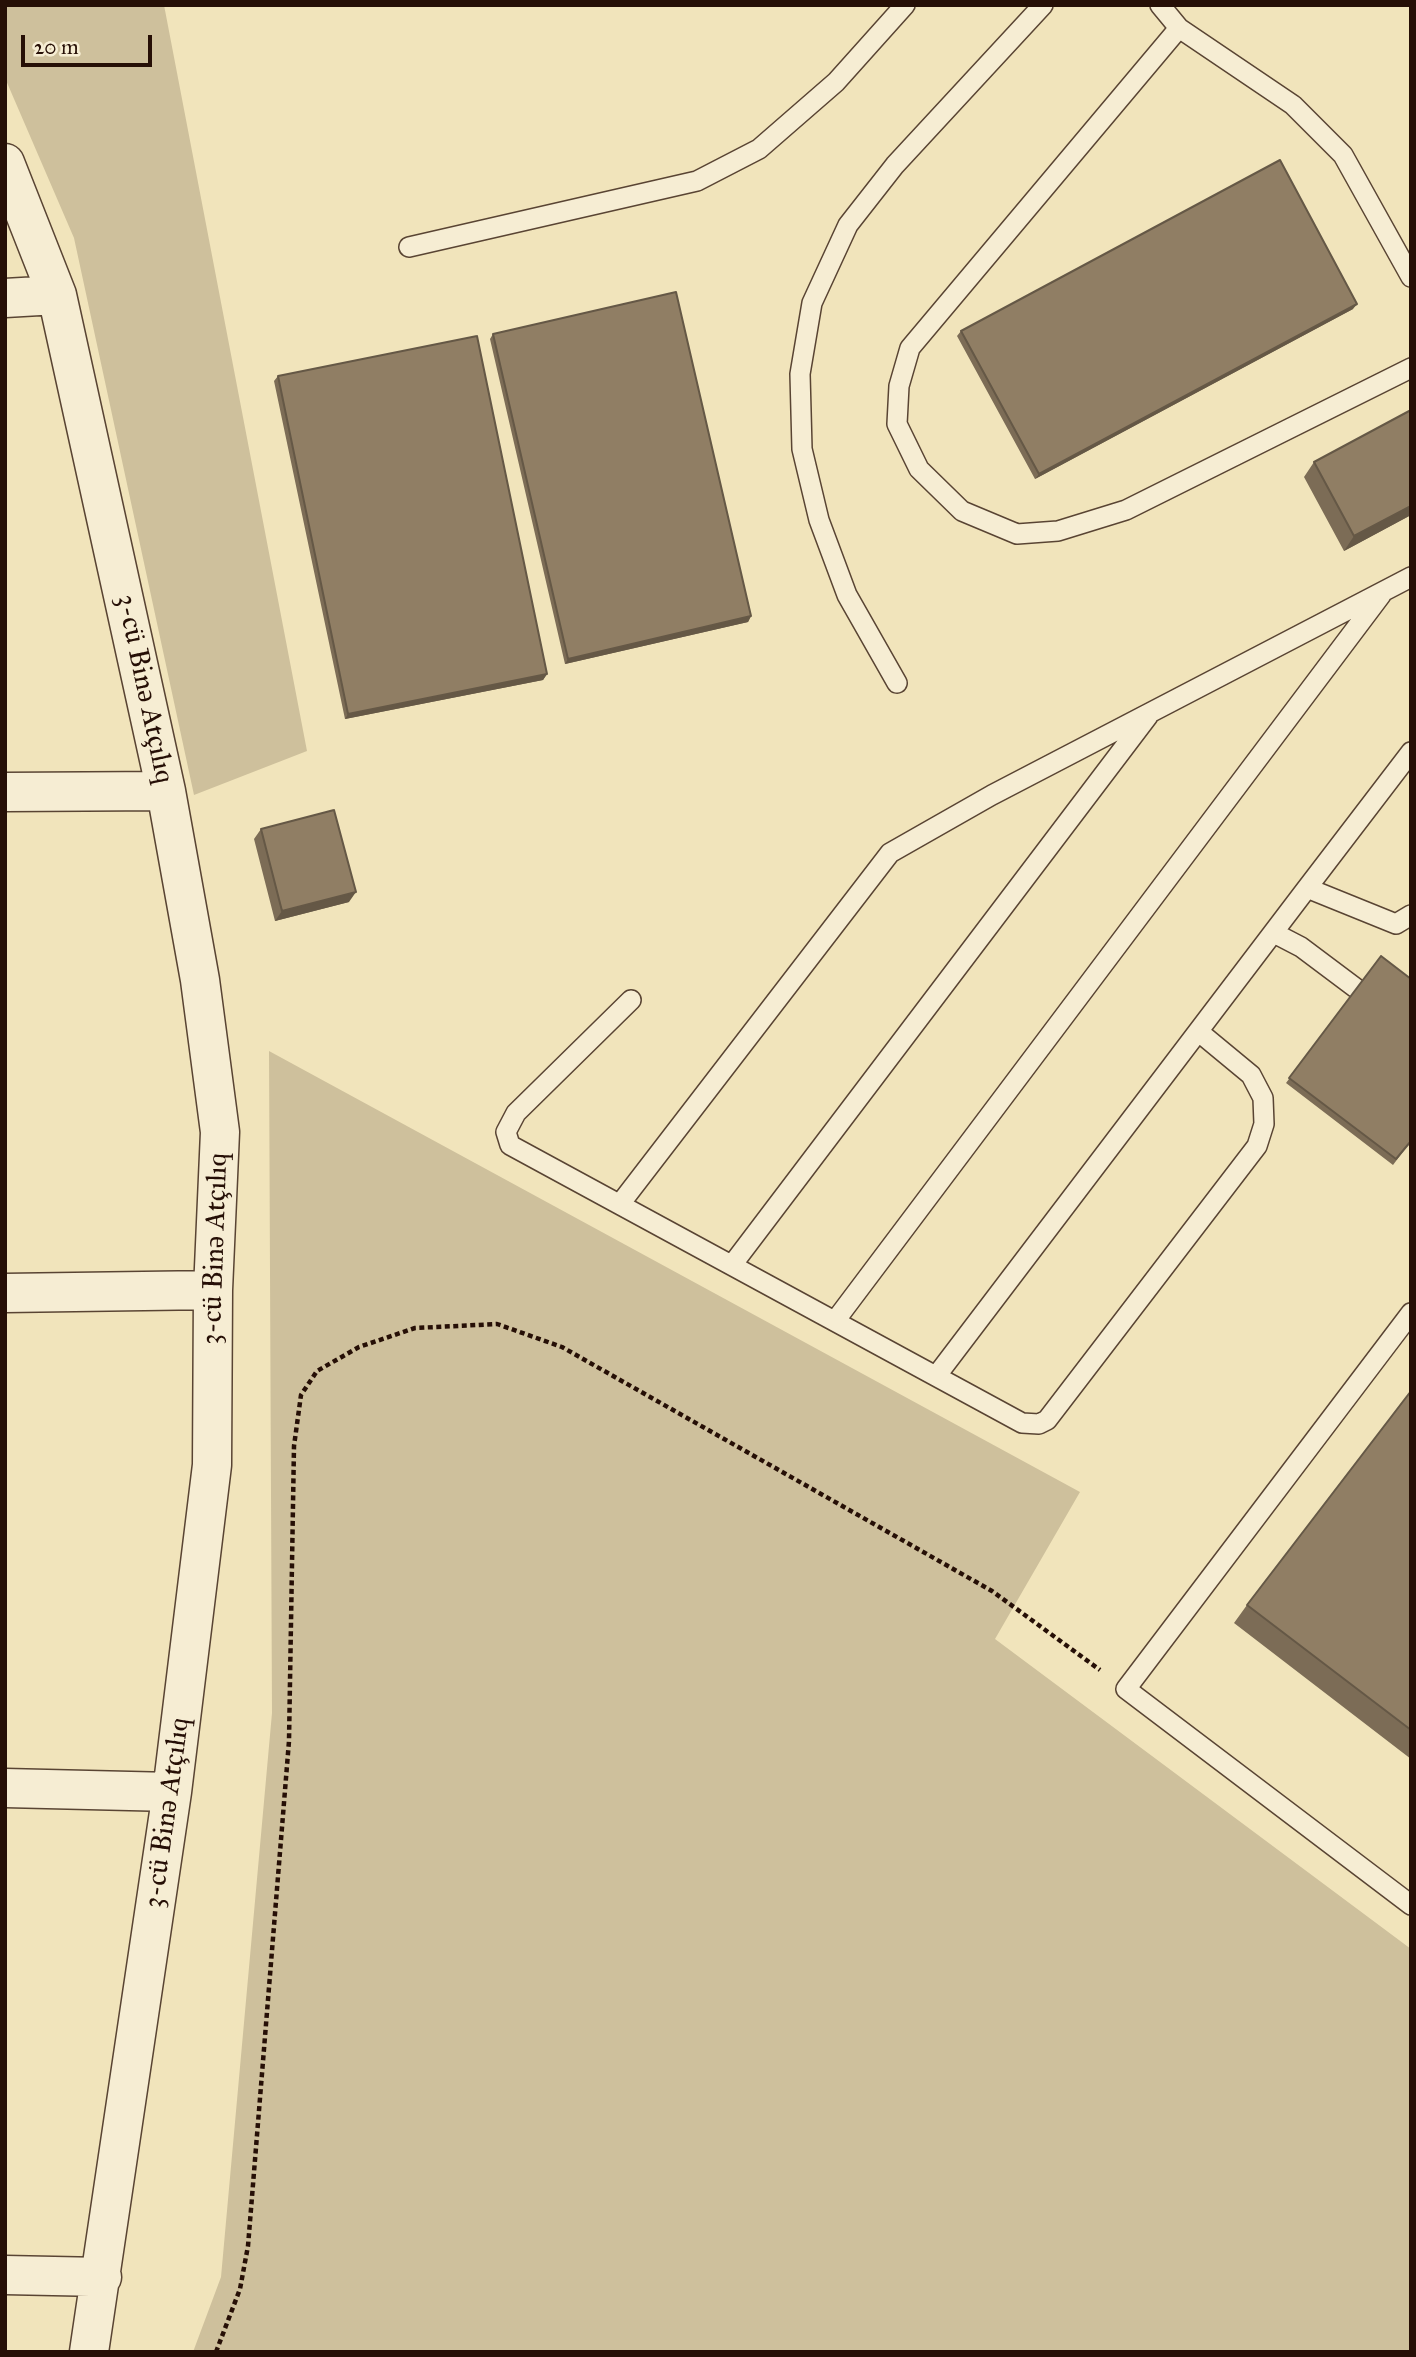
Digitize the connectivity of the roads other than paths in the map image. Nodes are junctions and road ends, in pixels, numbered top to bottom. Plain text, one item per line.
1 (905, 5) edge
2 (1043, 5) edge
3 (1160, 5) edge
4 (1179, 28) junction
5 (5, 163) edge
6 (409, 247) dead end
7 (1411, 277) edge
8 (57, 295) junction
9 (5, 298) edge
10 (1411, 368) edge
11 (1411, 577) edge
12 (1384, 592) junction
13 (897, 683) dead end
14 (1150, 713) junction
15 (1411, 752) edge
16 (166, 791) junction
17 (5, 792) edge
18 (1307, 888) junction
19 (1411, 915) edge
20 (1275, 933) junction
21 (1357, 989) edge
22 (631, 1000) dead end
23 (1199, 1032) junction
24 (620, 1205) junction
25 (732, 1265) junction
26 (213, 1290) junction
27 (5, 1293) edge
28 (1411, 1313) edge
29 (835, 1321) junction
30 (937, 1375) junction
31 (5, 1788) edge
32 (172, 1792) junction
33 (1411, 1905) edge
34 (5, 2275) edge
35 (102, 2277) junction
36 (89, 2352) edge

1 - 6 lane
2 - 13 lane
3 - 4 lane
4 - 7 lane
4 - 10 lane
5 - 8 street, 3-cü Binə Atçılıq
8 - 9 street
8 - 16 street, 3-cü Binə Atçılıq
11 - 12 lane
12 - 14 lane
12 - 29 lane
14 - 24 lane
14 - 25 lane
15 - 18 lane
16 - 17 street
16 - 26 street, 3-cü Binə Atçılıq
18 - 19 lane
18 - 20 lane
20 - 21 lane
20 - 23 lane
22 - 24 lane
23 - 30 lane
23 - 30 lane
24 - 25 lane
25 - 29 lane
26 - 27 street
26 - 32 street, 3-cü Binə Atçılıq
28 - 33 lane
29 - 30 lane
31 - 32 street
32 - 35 street, 3-cü Binə Atçılıq
34 - 35 street
35 - 36 street, 3-cü Binə Atçılıq

